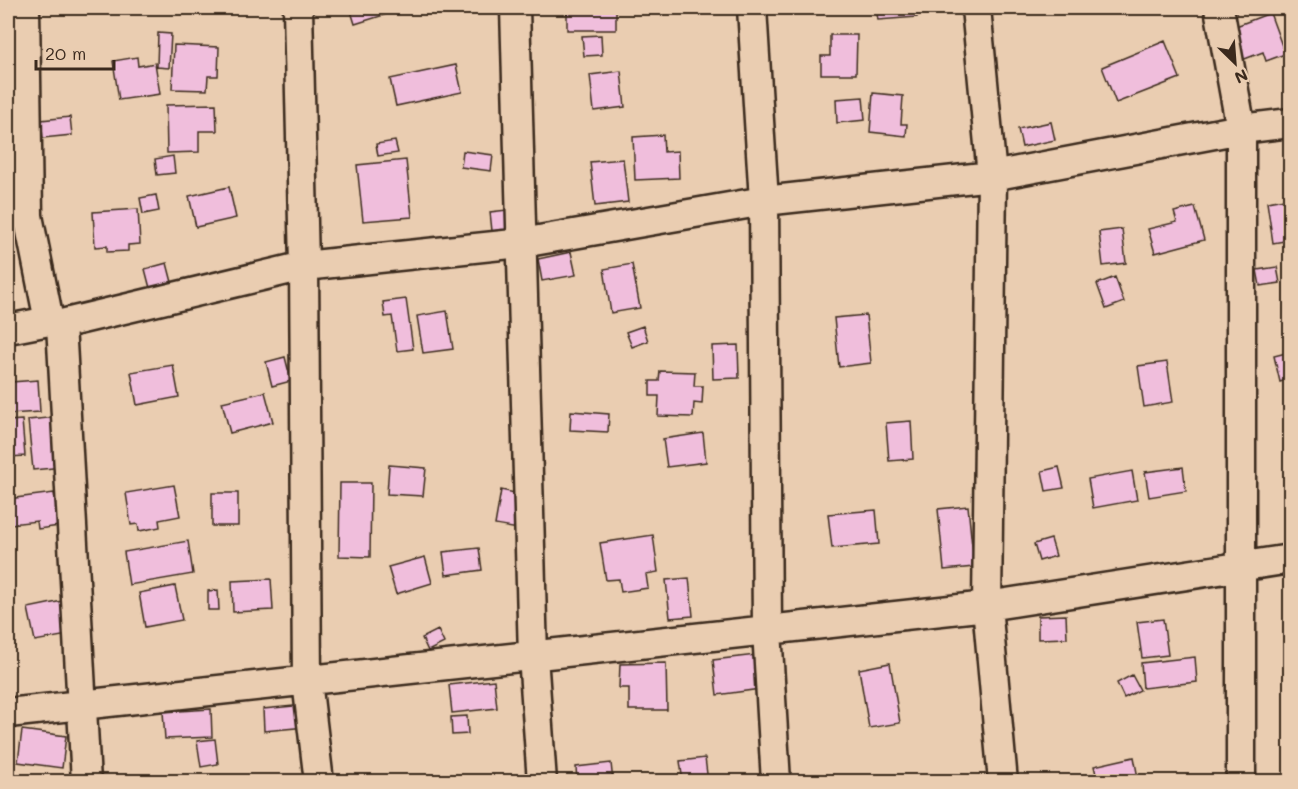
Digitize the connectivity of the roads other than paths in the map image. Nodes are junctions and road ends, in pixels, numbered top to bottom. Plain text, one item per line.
1 (25, 8) edge
2 (298, 8) edge
3 (515, 8) edge
4 (752, 8) edge
5 (976, 8) edge
6 (1219, 8) edge
7 (1290, 123) edge
8 (1241, 129) junction
9 (992, 176) junction
10 (764, 201) junction
11 (522, 243) junction
12 (304, 266) junction
13 (55, 322) junction
14 (8, 329) edge
15 (1290, 560) edge
16 (1239, 566) junction
17 (987, 606) junction
18 (767, 630) junction
19 (533, 656) junction
20 (307, 681) junction
21 (81, 704) junction
22 (8, 713) edge
23 (86, 782) edge
24 (319, 782) edge
25 (542, 782) edge
26 (776, 782) edge
27 (1003, 782) edge
28 (1241, 782) edge

1 - 13 street
2 - 12 street
3 - 11 street
4 - 10 street
5 - 9 street
6 - 8 street
7 - 8 street
8 - 9 street
8 - 16 street
9 - 10 street
9 - 17 street
10 - 11 street
10 - 18 street
11 - 12 street
11 - 19 street
12 - 13 street
12 - 20 street
13 - 14 street
13 - 21 street
15 - 16 street
16 - 17 street
16 - 28 street
17 - 18 street
17 - 27 street
18 - 19 street
18 - 26 street
19 - 20 street
19 - 25 street
20 - 21 street
20 - 24 street
21 - 22 street
21 - 23 street

